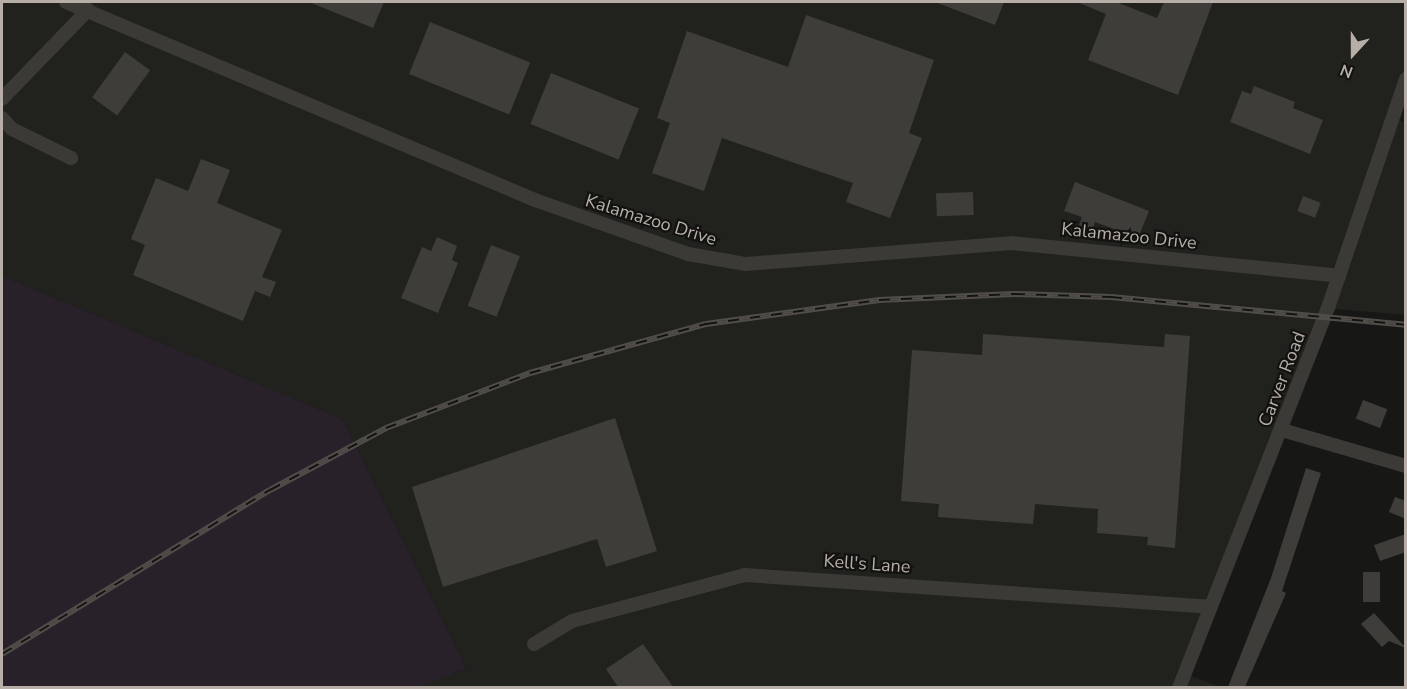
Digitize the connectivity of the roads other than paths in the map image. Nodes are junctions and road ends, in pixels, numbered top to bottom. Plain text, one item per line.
1 (66, 2) edge
2 (88, 10) junction
3 (1406, 79) edge
4 (2, 99) edge
5 (2, 118) edge
6 (71, 158) dead end
7 (1339, 276) junction
8 (1282, 430) junction
9 (1406, 466) edge
10 (1210, 607) junction
11 (534, 644) dead end
12 (1179, 687) edge

1 - 2 street, Kalamazoo Drive
2 - 4 street
2 - 7 street, Kalamazoo Drive
3 - 7 street, Carver Road
5 - 6 street
7 - 8 street, Carver Road
8 - 9 street
8 - 10 street, Carver Road
10 - 11 street, Kell's Lane
10 - 12 street, Carver Road

